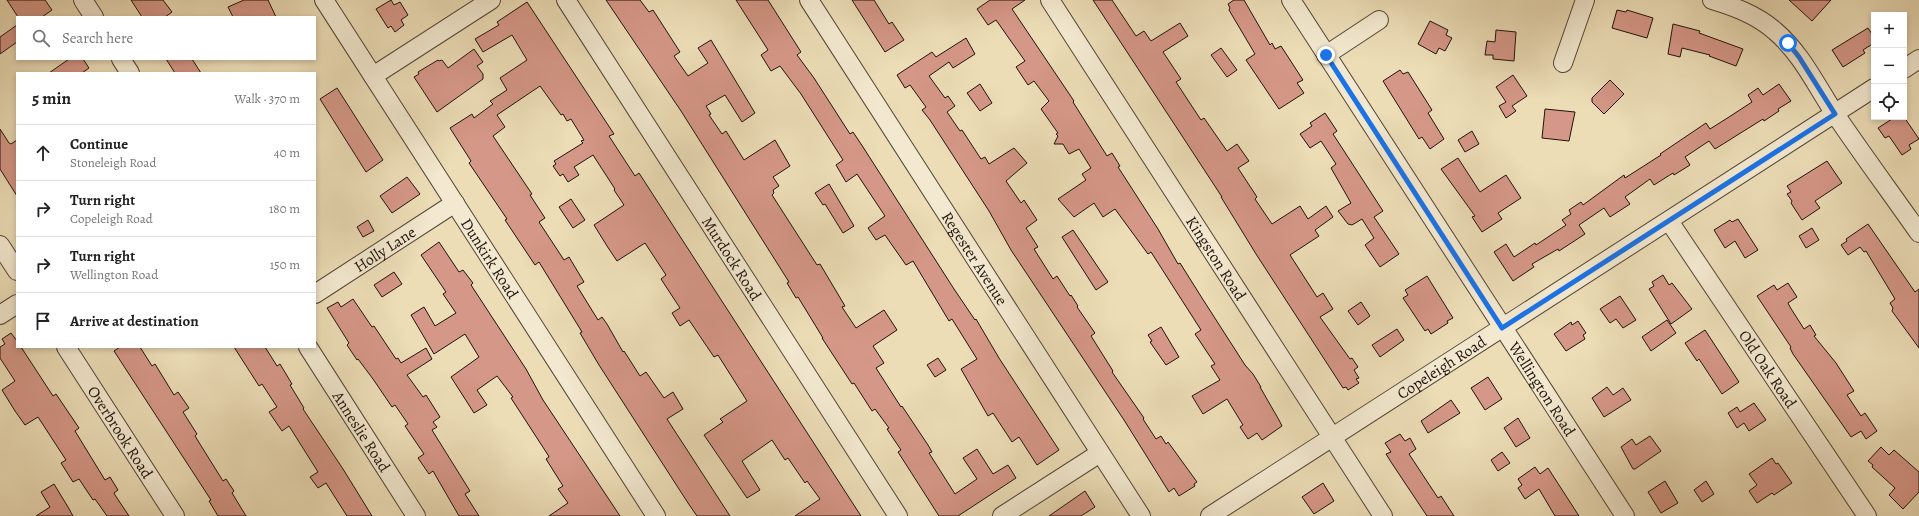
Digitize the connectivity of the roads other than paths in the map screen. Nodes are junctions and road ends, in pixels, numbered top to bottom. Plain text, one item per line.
1 (83, 0) edge
2 (324, 0) edge
3 (491, 0) edge
4 (566, 0) edge
5 (809, 0) edge
6 (1050, 0) edge
7 (1291, 0) edge
8 (1586, 0) edge
9 (1713, 0) edge
10 (93, 16) edge
11 (1380, 20) dead end
12 (1326, 55) junction
13 (1919, 59) edge
14 (122, 60) edge
15 (1563, 63) dead end
16 (1907, 67) edge
17 (129, 72) edge
18 (373, 76) junction
19 (1871, 90) edge
20 (1835, 114) junction
21 (454, 203) junction
22 (1668, 221) junction
23 (1919, 233) edge
24 (0, 245) edge
25 (16, 269) edge
26 (316, 293) edge
27 (16, 305) edge
28 (0, 315) edge
29 (1502, 328) junction
30 (67, 348) edge
31 (309, 348) edge
32 (1332, 437) junction
33 (1100, 453) junction
34 (175, 516) edge
35 (416, 516) edge
36 (656, 516) edge
37 (898, 516) edge
38 (1002, 516) edge
39 (1141, 516) edge
40 (1210, 516) edge
41 (1383, 516) edge
42 (1625, 516) edge
43 (1867, 516) edge

1 - 10 street
2 - 18 street, Dunkirk Road
3 - 18 street
4 - 37 street, Murdock Road
5 - 33 street, Regester Avenue
6 - 32 street, Kingston Road
7 - 12 street, Wellington Road
8 - 15 street
9 - 20 street
11 - 12 street
12 - 29 street, Wellington Road
13 - 16 street
14 - 17 street
18 - 21 street, Dunkirk Road
19 - 20 street, Copeleigh Road
20 - 22 street, Copeleigh Road
20 - 23 street
21 - 26 street, Holly Lane
21 - 36 street, Dunkirk Road
22 - 29 street, Copeleigh Road
22 - 43 street, Old Oak Road
24 - 25 street
27 - 28 street
29 - 32 street, Copeleigh Road
29 - 42 street, Wellington Road
30 - 34 street, Overbrook Road
31 - 35 street, Anneslie Road
32 - 40 street, Copeleigh Road
32 - 41 street, Kingston Road
33 - 38 street
33 - 39 street, Regester Avenue

